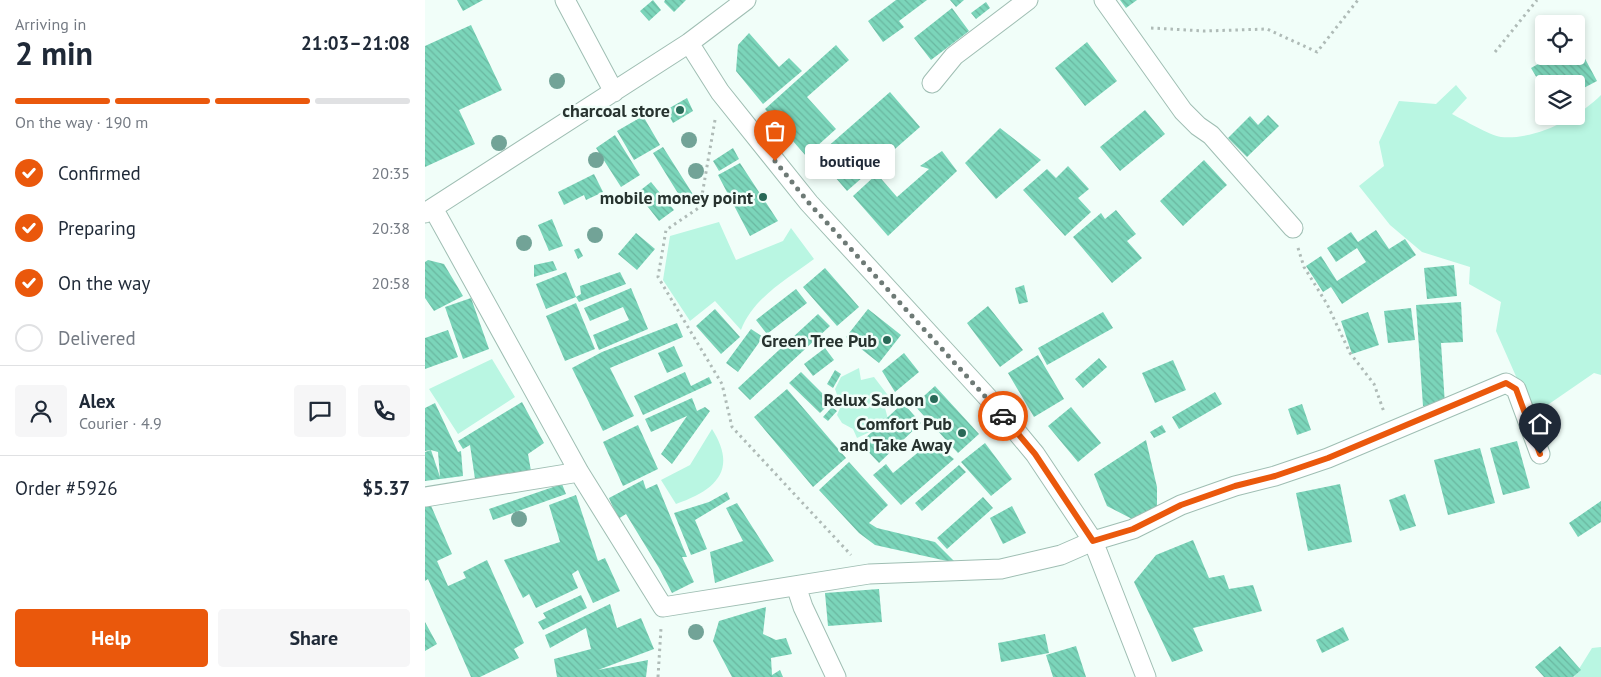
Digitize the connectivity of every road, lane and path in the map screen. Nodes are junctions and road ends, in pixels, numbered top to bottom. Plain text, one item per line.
1 (565, 0) edge
2 (746, 0) edge
3 (1028, 0) edge
4 (1104, 0) edge
5 (1358, 0) edge
6 (1537, 0) edge
7 (1123, 27) junction
8 (689, 43) junction
9 (1495, 52) dead end
10 (932, 83) dead end
11 (614, 92) junction
12 (720, 92) junction
13 (429, 211) edge
14 (1293, 228) joint
15 (1392, 432) junction
16 (1540, 454) dead end
17 (579, 472) junction
18 (425, 497) edge
19 (1093, 541) junction
20 (869, 574) junction
21 (796, 586) junction
22 (663, 607) junction
23 (658, 677) edge
24 (837, 677) edge
25 (1146, 677) edge

1 - 11 street
2 - 8 street
3 - 10 street
4 - 7 street
5 - 7 path
6 - 9 path
7 - 14 street
8 - 11 street
8 - 12 street
11 - 13 street
12 - 19 street
12 - 20 path
13 - 17 street
14 - 15 path
15 - 16 street
15 - 19 street
17 - 18 street
17 - 22 street
19 - 20 street
19 - 25 street
20 - 21 street
21 - 22 street
21 - 24 street
22 - 23 path

